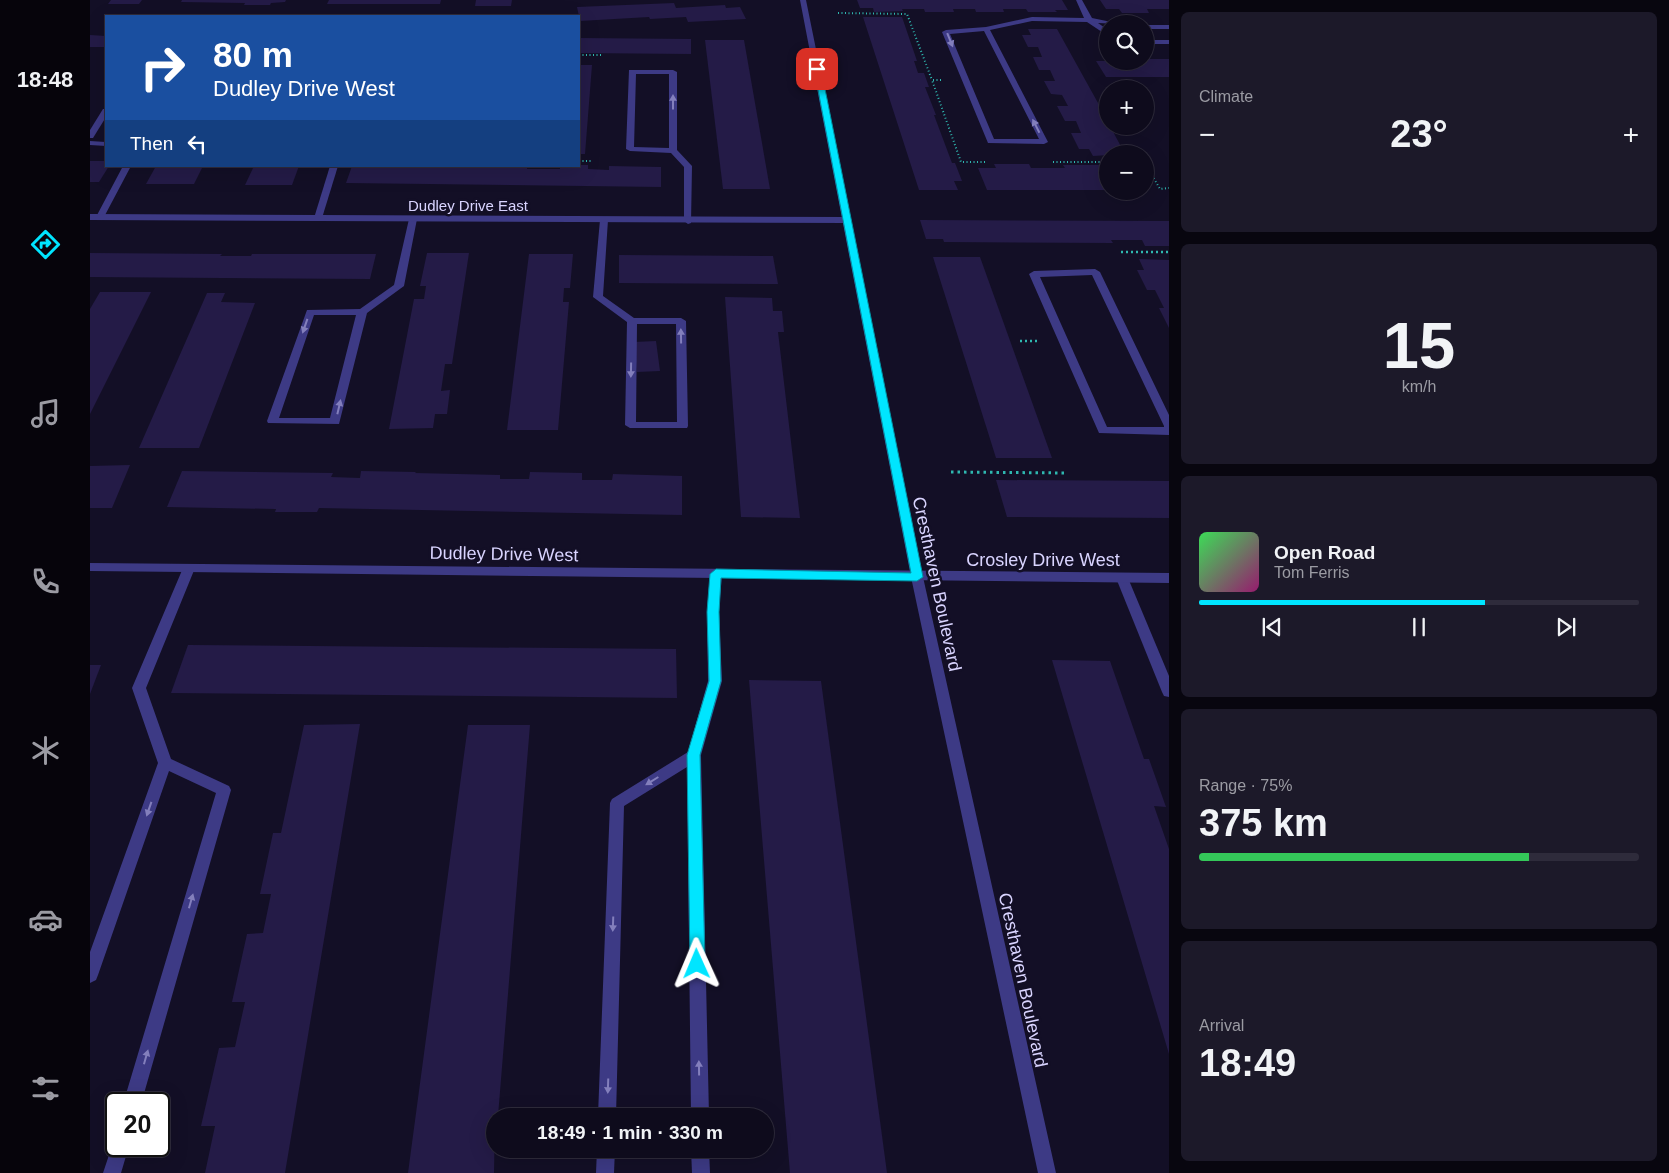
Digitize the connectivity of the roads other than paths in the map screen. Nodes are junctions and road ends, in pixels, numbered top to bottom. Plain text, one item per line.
1 (803, 0) edge
2 (1079, 0) edge
3 (1089, 20) junction
4 (1099, 21) edge
5 (1099, 27) edge
6 (1154, 27) edge
7 (1169, 27) edge
8 (986, 29) junction
9 (1154, 42) edge
10 (1169, 42) edge
11 (105, 113) edge
12 (90, 136) edge
13 (90, 143) edge
14 (105, 144) edge
15 (673, 150) junction
16 (126, 167) edge
17 (334, 167) edge
18 (95, 217) edge
19 (318, 218) junction
20 (413, 219) junction
21 (604, 220) junction
22 (688, 220) junction
23 (846, 220) junction
24 (362, 312) junction
25 (632, 321) junction
26 (1169, 426) edge
27 (1169, 431) edge
28 (90, 567) edge
29 (189, 568) junction
30 (716, 574) junction
31 (917, 577) junction
32 (1122, 578) junction
33 (1169, 578) edge
34 (1169, 692) edge
35 (694, 755) junction
36 (165, 763) junction
37 (90, 975) edge
38 (136, 1092) edge
39 (607, 1108) edge
40 (700, 1108) edge
41 (117, 1157) edge
42 (606, 1158) edge
43 (700, 1158) edge
44 (112, 1173) edge
45 (605, 1173) edge
46 (701, 1173) edge
47 (1047, 1173) edge

1 - 23 street, Cresthaven Boulevard
2 - 3 street
3 - 4 street
3 - 5 street
3 - 8 street
6 - 7 street
8 -> 8 street
9 - 10 street
11 - 12 street
13 - 14 street
15 -> 15 street
15 - 22 street
16 - 18 street
17 - 19 street
18 - 19 street, Dudley Drive East
19 - 20 street, Dudley Drive East
20 - 21 street, Dudley Drive East
20 - 24 street
21 - 22 street, Dudley Drive East
21 - 25 street
22 - 23 street, Dudley Drive East
23 - 31 street, Cresthaven Boulevard
24 -> 24 street
25 -> 25 street
26 - 27 street
28 - 29 street, Dudley Drive West
29 - 30 street, Dudley Drive West
29 - 36 street
30 - 31 street, Dudley Drive West
30 - 35 street
31 - 32 street, Crosley Drive West
31 - 47 street, Cresthaven Boulevard
32 - 33 street, Crosley Drive West
32 - 34 street
35 -> 39 street
40 -> 35 street
36 -> 37 street
38 -> 36 street
41 - 44 street
42 - 45 street
43 - 46 street

